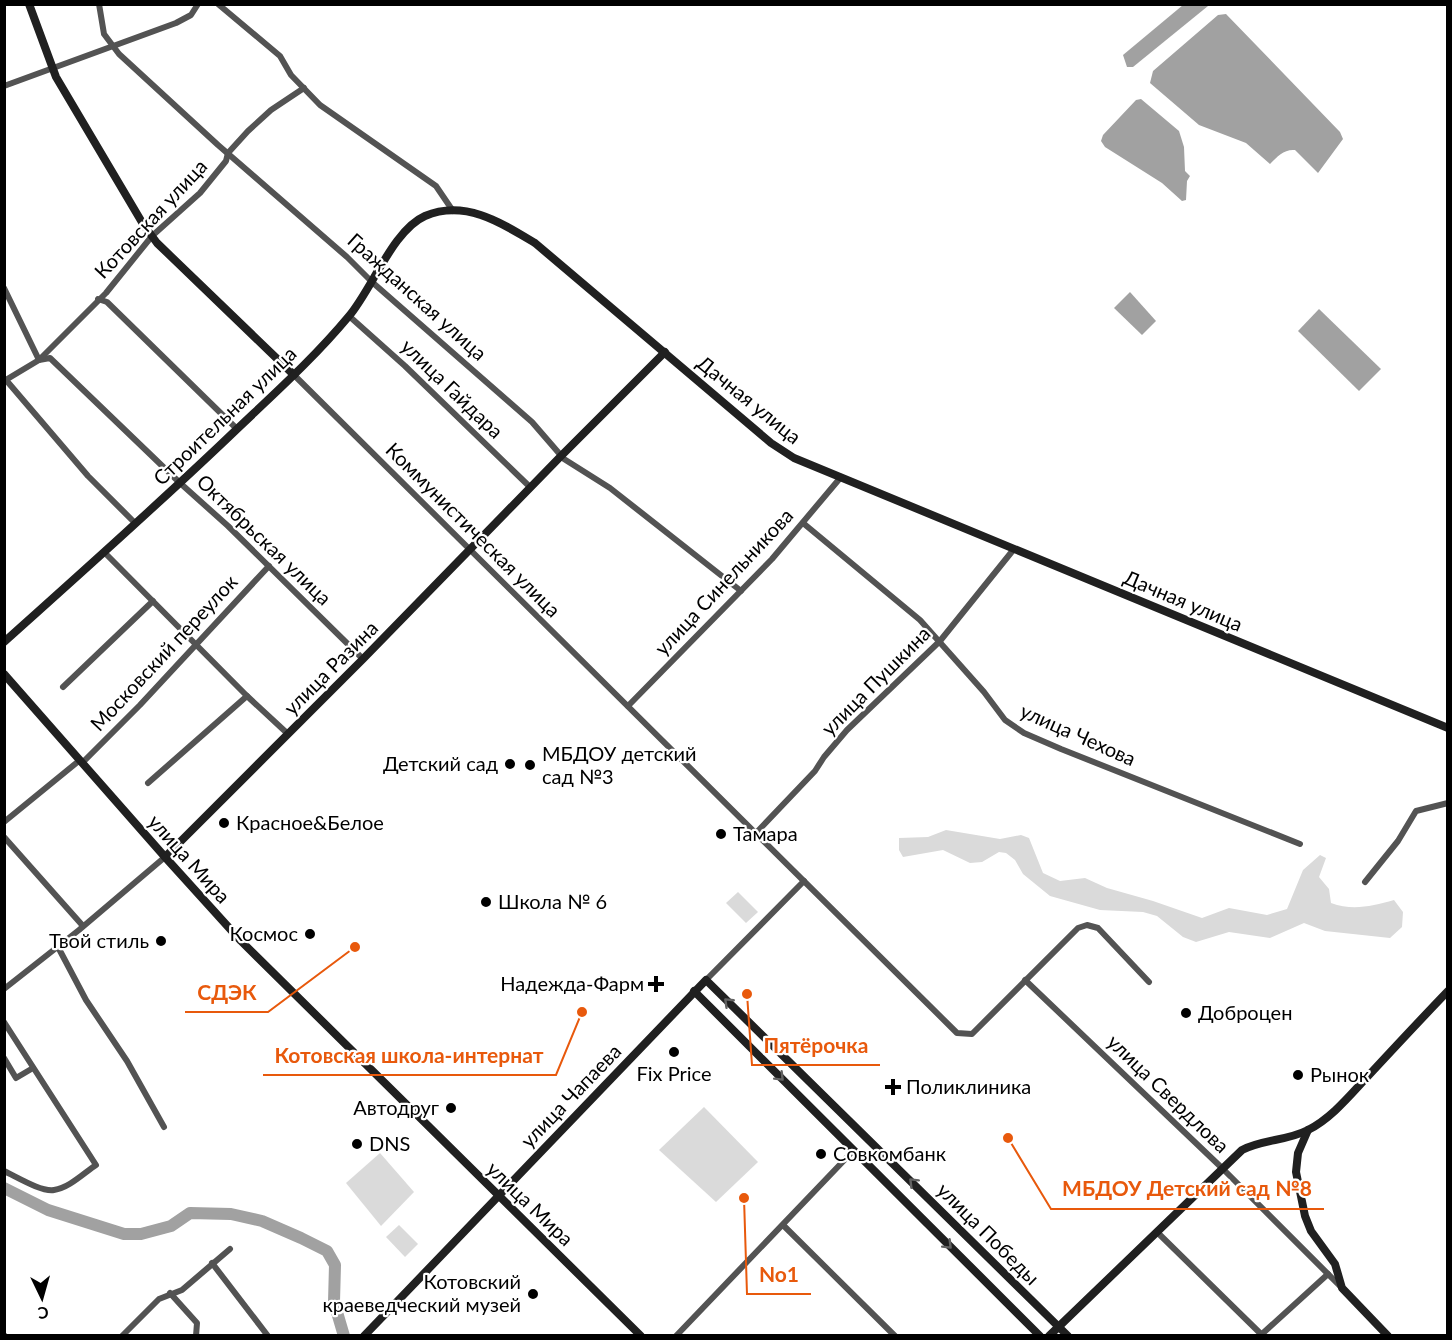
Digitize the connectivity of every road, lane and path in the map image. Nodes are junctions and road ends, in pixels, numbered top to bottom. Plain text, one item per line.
1 (29, 4) edge
2 (99, 4) edge
3 (198, 4) edge
4 (218, 4) edge
5 (113, 46) junction
6 (53, 68) junction
7 (4, 86) edge
8 (304, 88) junction
9 (228, 153) junction
10 (453, 210) junction
11 (152, 236) junction
12 (372, 282) junction
13 (4, 288) edge
14 (98, 299) junction
15 (349, 316) junction
16 (664, 352) junction
17 (39, 360) junction
18 (294, 375) junction
19 (5, 381) edge
20 (237, 429) junction
21 (562, 455) junction
22 (841, 477) junction
23 (180, 483) junction
24 (530, 487) junction
25 (135, 523) junction
26 (803, 523) junction
27 (1014, 549) junction
28 (468, 550) junction
29 (104, 552) junction
30 (269, 566) junction
31 (741, 591) junction
32 (153, 601) junction
33 (940, 641) junction
34 (4, 642) edge
35 (196, 643) junction
36 (363, 659) junction
37 (4, 674) edge
38 (63, 687) dead end
39 (246, 696) junction
40 (628, 706) junction
41 (1448, 728) edge
42 (288, 734) junction
43 (81, 761) junction
44 (148, 783) dead end
45 (1448, 803) edge
46 (4, 822) edge
47 (756, 833) junction
48 (4, 837) edge
49 (1300, 844) dead end
50 (165, 857) junction
51 (804, 881) junction
52 (1365, 882) dead end
53 (83, 926) junction
54 (58, 947) junction
55 (706, 980) junction
56 (1025, 980) junction
57 (1149, 982) dead end
58 (4, 989) edge
59 (694, 991) junction
60 (1448, 991) edge
61 (4, 1022) edge
62 (4, 1058) edge
63 (33, 1068) junction
64 (164, 1128) dead end
65 (1308, 1130) junction
66 (853, 1151) junction
67 (1222, 1168) junction
68 (4, 1171) edge
69 (497, 1196) junction
70 (783, 1225) junction
71 (1158, 1233) junction
72 (230, 1249) dead end
73 (212, 1263) junction
74 (1328, 1274) junction
75 (1342, 1288) junction
76 (170, 1293) junction
77 (1059, 1327) junction
78 (367, 1332) edge
79 (123, 1335) edge
80 (196, 1335) edge
81 (268, 1335) edge
82 (641, 1335) edge
83 (676, 1335) edge
84 (895, 1335) edge
85 (1040, 1335) edge
86 (1049, 1335) edge
87 (1068, 1335) edge
88 (1263, 1335) edge
89 (1388, 1335) edge

1 - 6 street, Коммунистическая улица
2 - 5 street, Гражданская улица
3 - 5 street
4 - 8 street
5 - 6 street
5 - 9 street, Гражданская улица
6 - 7 street
6 - 11 street, Коммунистическая улица
8 - 9 street, Котовская улица
8 - 10 street
9 - 11 street, Котовская улица
9 - 12 street, Гражданская улица
10 - 12 street, Строительная улица
10 - 16 street, Дачная улица
11 - 14 street, Котовская улица
11 - 18 street, Коммунистическая улица
12 - 15 street, Строительная улица
12 - 21 street, Гражданская улица
13 - 17 street
14 - 17 street, Котовская улица
14 - 20 street
15 - 18 street, Строительная улица
15 - 24 street, улица Гайдара
16 - 21 street, улица Разина
16 - 22 street, Дачная улица
17 - 19 street
17 - 23 street, Октябрьская улица
18 - 20 street, Строительная улица
18 - 28 street, Коммунистическая улица
19 - 25 street
20 - 23 street, Строительная улица
21 - 24 street, улица Разина
21 - 31 street, Гражданская улица
22 - 26 street, улица Синельникова
22 - 27 street, Дачная улица
23 - 25 street, Строительная улица
23 - 30 street, Октябрьская улица
24 - 28 street, улица Разина
25 - 29 street, Строительная улица
26 - 31 street, улица Синельникова
26 - 33 street, улица Чехова
27 - 33 street, улица Пушкина
27 - 41 street, Дачная улица
28 - 36 street, улица Разина
28 - 40 street, Коммунистическая улица
29 - 32 street
29 - 34 street, Строительная улица
30 - 35 street, Московский переулок
30 - 36 street, Октябрьская улица
31 - 40 street, улица Синельникова
32 - 35 street
32 - 38 street
33 - 47 street, улица Пушкина
33 - 49 street, улица Чехова
35 - 39 street
35 - 43 street, Московский переулок
36 - 42 street, улица Разина
37 - 43 street, улица Мира
39 - 42 street
39 - 44 street
40 - 47 street, Коммунистическая улица
42 - 50 street, улица Разина
43 - 46 street, Московский переулок
43 - 50 street, улица Мира
45 - 52 street
47 - 51 street, Коммунистическая улица
48 - 53 street
50 - 53 street, улица Разина
50 - 69 street, улица Мира
51 - 55 street, улица Чапаева
51 - 56 street, Коммунистическая улица
53 - 54 street, улица Разина
54 - 58 street, улица Разина
54 - 64 street
55 - 59 street, улица Чапаева
77 -> 55 street, улица Победы
56 - 57 street
56 - 67 street, улица Свердлова
59 -> 66 street, улица Победы
59 - 69 street, улица Чапаева
60 - 65 street
61 - 63 street
62 - 63 street
63 - 68 street
65 - 67 street
65 - 75 street
66 - 70 street
66 -> 85 street, улица Победы
67 - 71 street
67 - 74 street, улица Свердлова
69 - 78 street, улица Чапаева
69 - 82 street, улица Мира
70 - 83 street
70 - 84 street
71 - 77 street
71 - 88 street
72 - 73 street
73 - 76 street
73 - 81 street
74 - 75 street, улица Свердлова
74 - 88 street
75 - 89 street, улица Свердлова
76 - 79 street
76 - 80 street
77 - 86 street
77 - 87 street, улица Победы

